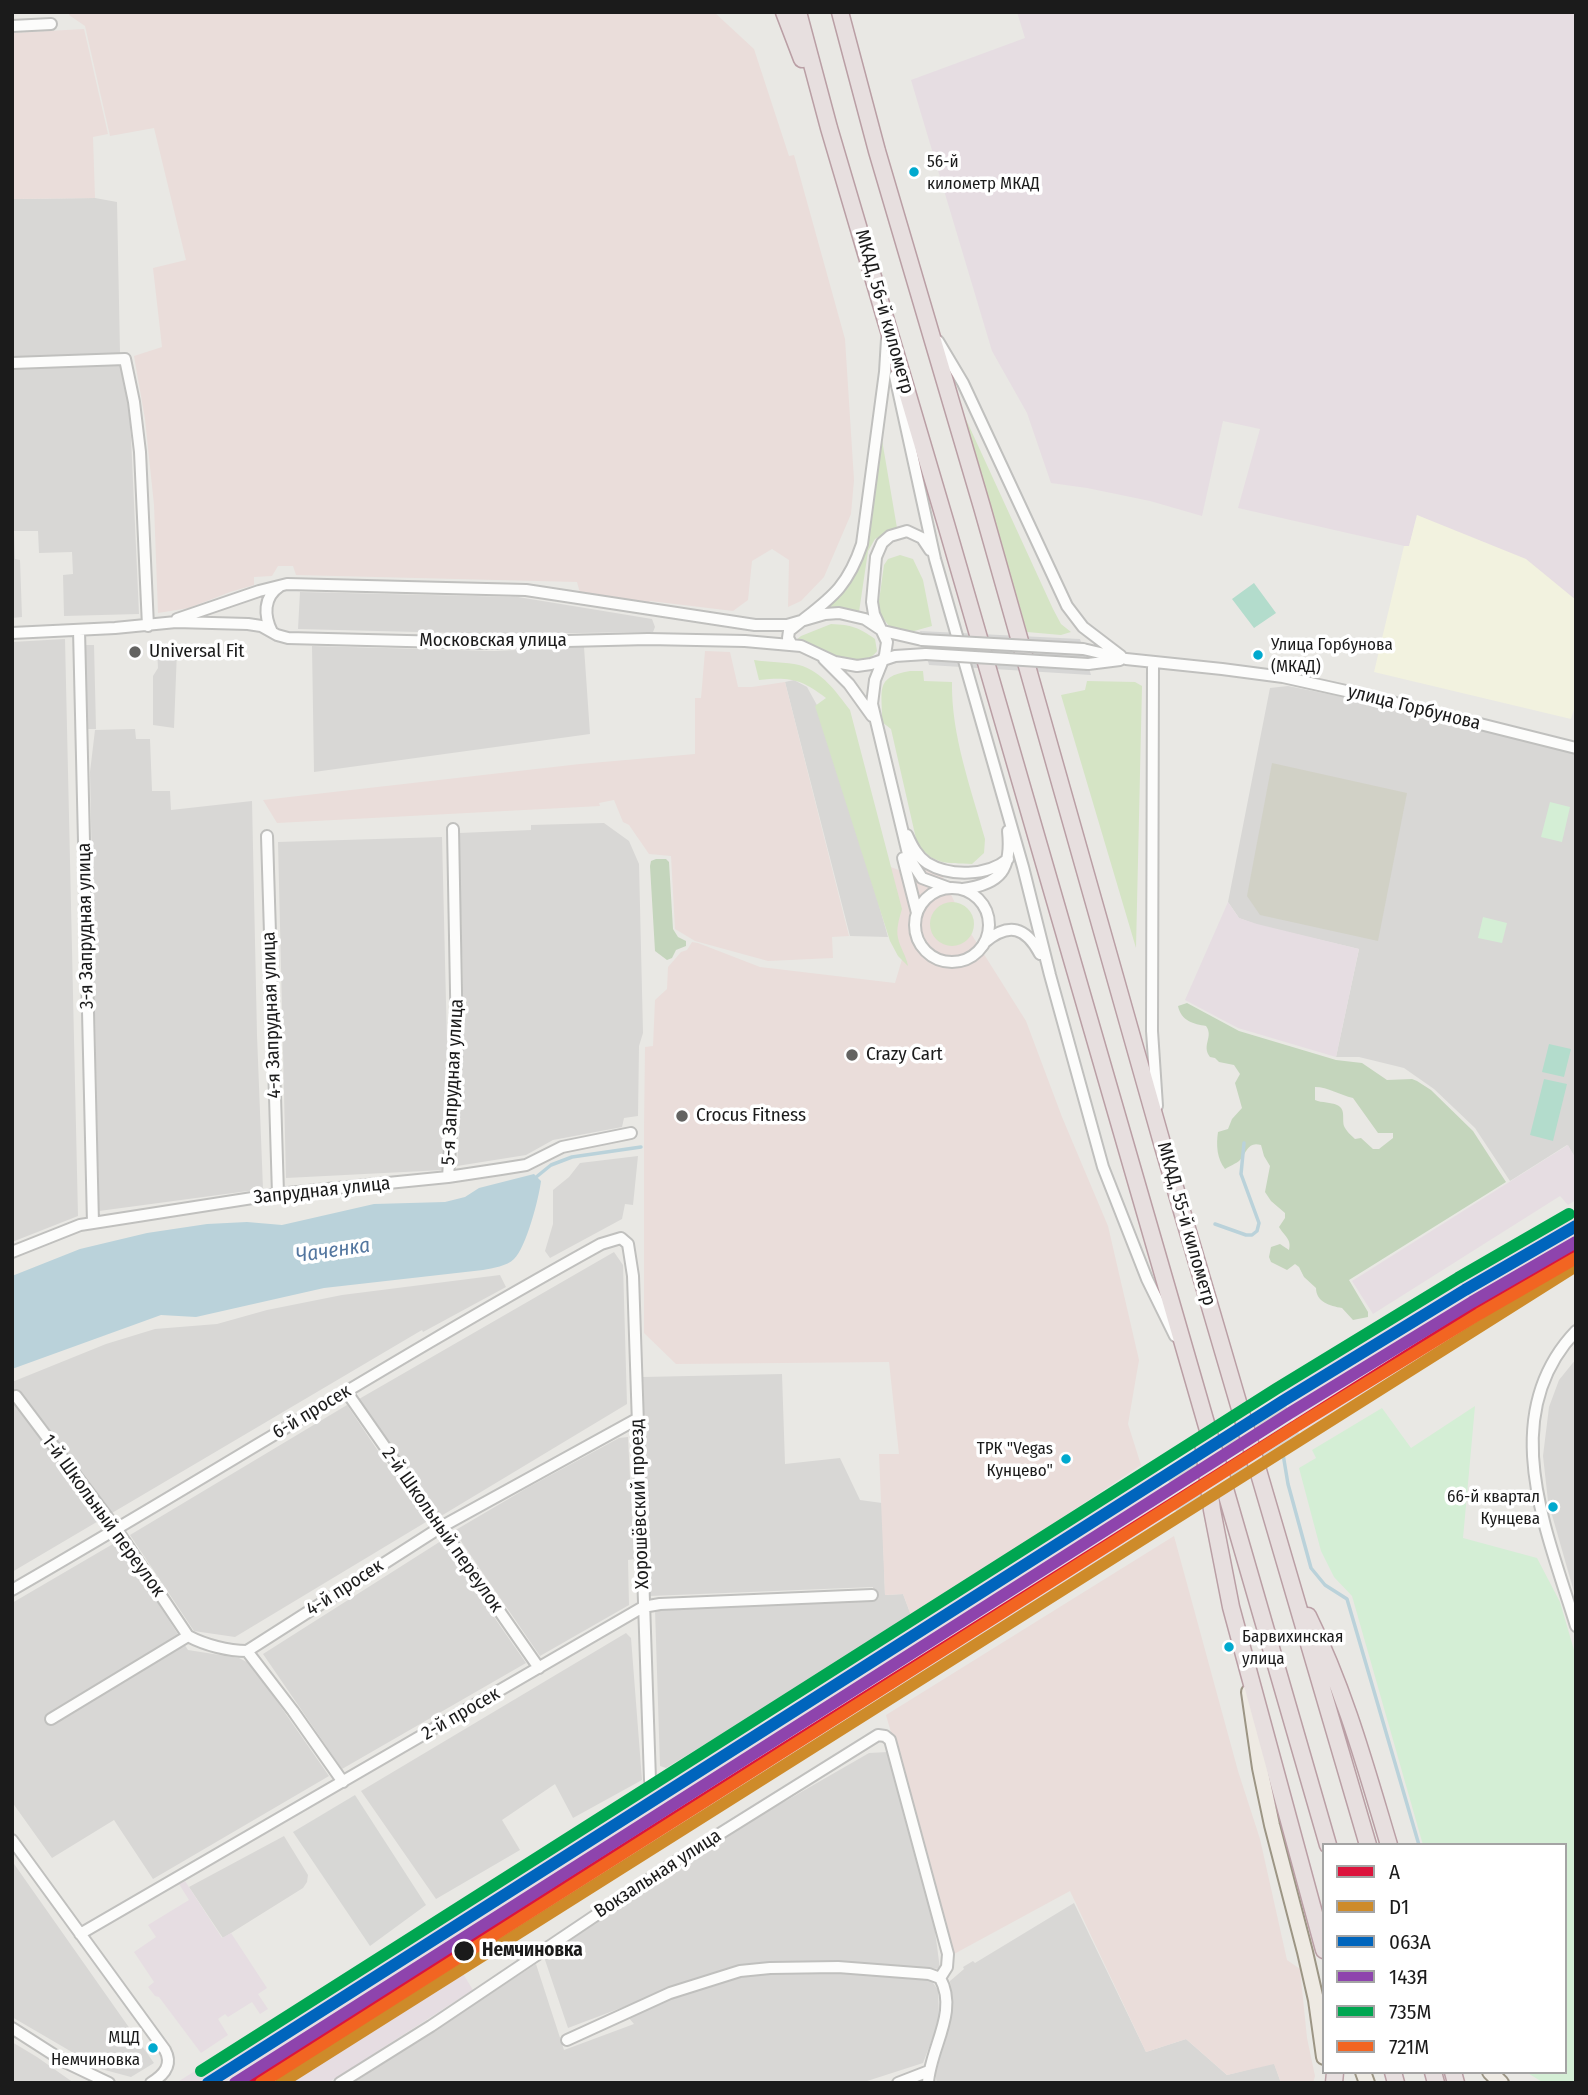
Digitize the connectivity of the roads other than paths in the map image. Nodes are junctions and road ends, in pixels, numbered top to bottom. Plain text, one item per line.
1 (784, 12) edge
2 (797, 12) edge
3 (842, 12) edge
4 (51, 24) dead end
5 (12, 26) edge
6 (829, 128) junction
7 (882, 304) junction
8 (927, 323) junction
9 (887, 339) junction
10 (12, 363) edge
11 (935, 559) junction
12 (282, 585) junction
13 (1008, 602) joint
14 (971, 612) joint
15 (803, 620) junction
16 (168, 622) junction
17 (148, 626) junction
18 (79, 630) junction
19 (883, 631) junction
20 (272, 632) junction
21 (12, 633) edge
22 (1096, 637) junction
23 (792, 645) junction
24 (1101, 652) junction
25 (819, 655) junction
26 (1126, 659) junction
27 (882, 660) junction
28 (1153, 662) junction
29 (1088, 664) junction
30 (874, 719) junction
31 (1576, 748) edge
32 (1006, 807) junction
33 (901, 820) junction
34 (453, 829) dead end
35 (267, 836) dead end
36 (1008, 859) junction
37 (949, 888) junction
38 (963, 889) junction
39 (917, 914) junction
40 (985, 942) junction
41 (1050, 975) junction
42 (631, 1133) dead end
43 (1164, 1150) junction
44 (448, 1177) junction
45 (278, 1194) junction
46 (93, 1223) junction
47 (615, 1239) joint
48 (12, 1252) edge
49 (1576, 1331) edge
50 (1189, 1364) junction
51 (346, 1391) junction
52 (1196, 1391) junction
53 (16, 1396) dead end
54 (637, 1419) junction
55 (441, 1527) junction
56 (117, 1530) junction
57 (1287, 1573) junction
58 (12, 1590) edge
59 (872, 1595) dead end
60 (643, 1607) junction
61 (1576, 1626) edge
62 (188, 1636) junction
63 (247, 1651) junction
64 (539, 1668) junction
65 (1247, 1670) junction
66 (51, 1719) dead end
67 (650, 1780) dead end
68 (342, 1782) junction
69 (12, 1840) edge
70 (1327, 1843) edge
71 (1367, 1843) edge
72 (1387, 1843) edge
73 (80, 1934) junction
74 (1322, 1942) edge
75 (940, 1978) junction
76 (12, 2028) edge
77 (567, 2040) dead end
78 (1322, 2044) edge
79 (928, 2077) edge
80 (109, 2083) edge
81 (151, 2083) edge
82 (340, 2083) edge
83 (898, 2083) edge

1 - 6 highway
2 - 6 highway, МКАД, 56-й километр
3 - 8 highway, МКАД, 56-й километр
4 - 5 street
6 - 7 highway, МКАД, 56-й километр
7 - 9 street
7 - 14 highway, МКАД, 56-й километр
8 - 13 highway, МКАД, 56-й километр
8 - 22 street
9 - 11 street
9 - 15 street
10 - 17 street
11 - 19 street
11 - 32 street
12 - 15 street, Московская улица
12 - 16 street, Московская улица
12 - 20 street
13 - 43 highway, МКАД, 55-й километр
14 - 50 highway, МКАД, 55-й километр
15 - 19 street, Московская улица
15 - 23 street
16 - 17 street, Московская улица
16 - 20 street, Московская улица
17 - 18 street, Московская улица
18 - 21 street, Московская улица
18 - 46 street, 3-я Запрудная улица
19 - 24 street, улица Горбунова, bridge
19 - 27 street
20 - 23 street, Московская улица
22 - 24 street
22 - 26 street
23 - 25 street, Московская улица
24 - 26 street, улица Горбунова
24 - 29 street
25 - 27 street, Московская улица
25 - 30 street
26 - 28 street, улица Горбунова
26 - 29 street, улица Горбунова
27 - 29 street, улица Горбунова, bridge
27 - 30 street
28 - 31 street, улица Горбунова
28 - 43 street
30 - 33 street
32 - 36 street
32 - 41 street
33 - 36 street
33 - 37 street
33 - 39 street
34 - 44 street, 5-я Запрудная улица
35 - 45 street, 4-я Запрудная улица
36 - 38 street
37 - 38 street
37 - 39 street
38 - 40 street
39 - 40 street
40 - 41 street
41 - 50 street
42 - 44 street, Запрудная улица
43 - 57 highway, МКАД, 55-й километр
44 - 45 street, Запрудная улица
45 - 46 street, Запрудная улица
46 - 48 street, Запрудная улица
47 - 51 street, 6-й просек
47 - 54 street, Хорошёвский проезд
49 - 61 street
50 - 52 highway, МКАД, 55-й километр
51 - 55 street, 2-й Школьный переулок
51 - 56 street, 6-й просек
52 - 65 highway
52 - 70 highway, МКАД, 55-й километр
53 - 56 street, 1-й Школьный переулок
54 - 55 street, 4-й просек
54 - 60 street, Хорошёвский проезд
55 - 63 street, 4-й просек
55 - 64 street, 2-й Школьный переулок
56 - 58 street, 6-й просек
56 - 62 street, 1-й Школьный переулок
57 - 71 highway, МКАД, 55-й километр
57 - 72 highway
59 - 60 street, 2-й просек
60 - 64 street, 2-й просек
60 - 67 street, Хорошёвский проезд
62 - 63 street
62 - 66 street
63 - 68 street
64 - 68 street, 2-й просек
65 - 74 highway
65 - 78 main road
68 - 73 street, 2-й просек
69 - 73 street
73 - 81 street
75 - 77 street
75 - 79 street
75 - 82 street, Вокзальная улица
76 - 80 street
79 - 83 street

